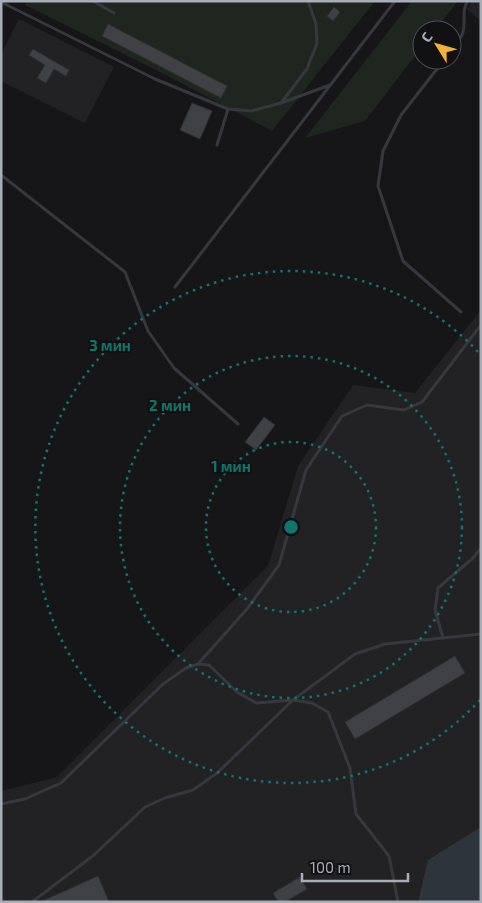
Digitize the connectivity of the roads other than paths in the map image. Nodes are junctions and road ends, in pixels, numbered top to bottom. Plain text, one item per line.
1 (93, 1) edge
2 (308, 1) edge
3 (395, 1) edge
4 (468, 1) edge
5 (1, 2) edge
6 (114, 13) dead end
7 (462, 34) edge
8 (436, 70) edge
9 (330, 85) junction
10 (281, 103) junction
11 (228, 109) junction
12 (217, 145) dead end
13 (1, 175) edge
14 (175, 287) dead end
15 (461, 312) dead end
16 (481, 325) edge
17 (238, 424) dead end
18 (481, 548) edge
19 (481, 634) edge
20 (443, 638) junction
21 (198, 664) junction
22 (293, 700) junction
23 (1, 804) edge
24 (32, 902) edge
25 (398, 902) edge

1 - 6 lane
2 - 10 lane
3 - 9 lane
4 - 7 lane
5 - 11 lane
8 - 15 lane
9 - 10 lane
9 - 14 lane
10 - 11 lane
11 - 12 lane
13 - 17 lane
16 - 21 lane
18 - 20 lane
19 - 20 lane
20 - 22 lane
21 - 22 lane
21 - 23 lane
22 - 24 lane
22 - 25 lane

